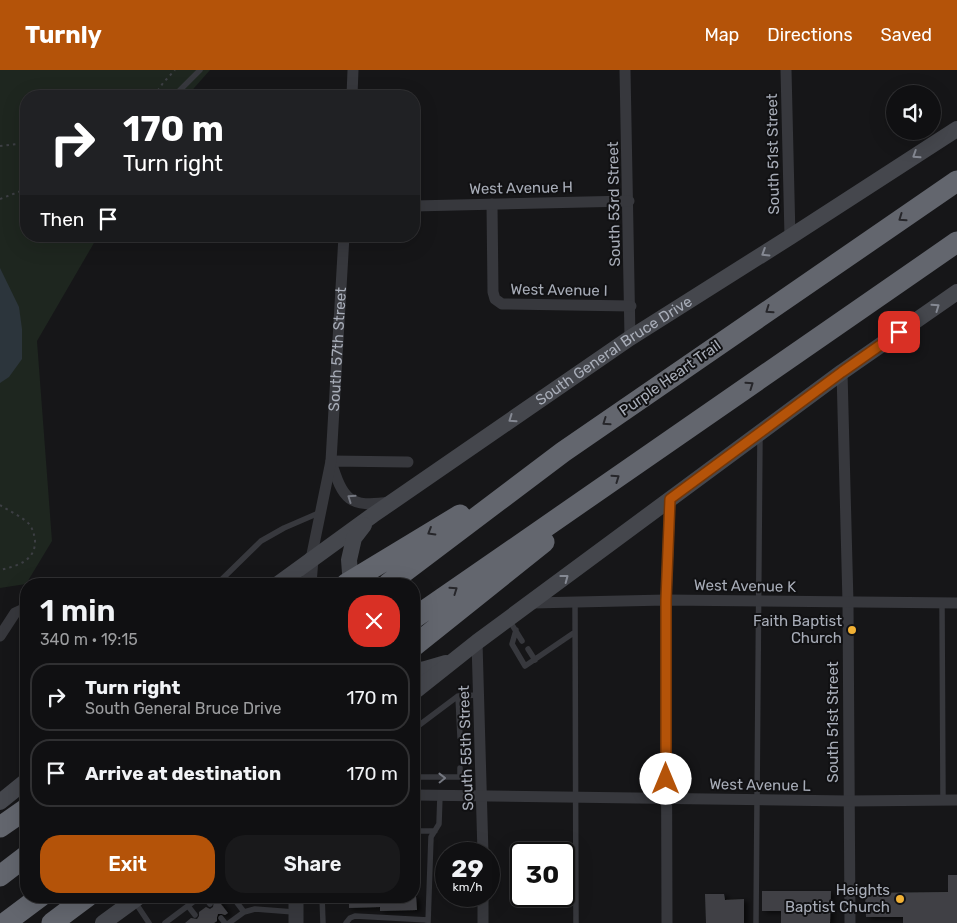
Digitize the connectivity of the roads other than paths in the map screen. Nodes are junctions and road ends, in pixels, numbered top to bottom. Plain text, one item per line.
1 (200, 70) edge
2 (353, 70) edge
3 (625, 70) edge
4 (786, 70) edge
5 (180, 90) edge
6 (352, 90) edge
7 (957, 129) edge
8 (957, 181) edge
9 (629, 200) junction
10 (492, 204) junction
11 (420, 206) edge
12 (790, 237) junction
13 (344, 242) edge
14 (957, 242) edge
15 (957, 292) edge
16 (631, 306) junction
17 (630, 338) junction
18 (842, 372) junction
19 (760, 433) junction
20 (562, 452) junction
21 (332, 462) junction
22 (408, 462) dead end
23 (596, 492) junction
24 (670, 499) junction
25 (393, 502) junction
26 (321, 512) junction
27 (373, 515) junction
28 (311, 558) junction
29 (223, 578) edge
30 (286, 578) edge
31 (309, 578) edge
32 (351, 578) edge
33 (354, 578) edge
34 (396, 578) edge
35 (666, 600) junction
36 (575, 601) junction
37 (758, 602) junction
38 (532, 603) junction
39 (848, 603) junction
40 (942, 603) junction
41 (957, 603) edge
42 (20, 611) edge
43 (420, 614) edge
44 (512, 625) junction
45 (575, 632) junction
46 (0, 636) edge
47 (420, 641) edge
48 (522, 641) dead end
49 (478, 642) junction
50 (528, 649) dead end
51 (454, 660) junction
52 (535, 660) junction
53 (420, 670) edge
54 (420, 687) edge
55 (479, 695) junction
56 (458, 696) junction
57 (420, 724) edge
58 (460, 737) dead end
59 (460, 768) dead end
60 (420, 777) edge
61 (20, 786) edge
62 (440, 794) junction
63 (420, 795) edge
64 (483, 795) junction
65 (575, 797) junction
66 (666, 799) junction
67 (757, 800) junction
68 (943, 800) junction
69 (957, 800) edge
70 (848, 801) junction
71 (0, 802) edge
72 (20, 813) edge
73 (0, 828) edge
74 (420, 831) edge
75 (435, 831) junction
76 (483, 842) edge
77 (20, 861) edge
78 (0, 876) edge
79 (32, 903) edge
80 (79, 903) edge
81 (130, 903) edge
82 (139, 903) edge
83 (192, 903) edge
84 (237, 903) edge
85 (296, 903) edge
86 (322, 903) edge
87 (188, 906) junction
88 (483, 907) edge
89 (244, 912) junction
90 (195, 915) dead end
91 (173, 917) junction
92 (296, 917) edge
93 (428, 922) edge
94 (5, 923) edge
95 (52, 923) edge
96 (103, 923) edge
97 (149, 923) edge
98 (165, 923) edge
99 (178, 923) edge
100 (229, 923) edge
101 (323, 923) edge
102 (346, 923) edge
103 (483, 923) edge
104 (576, 923) edge
105 (667, 923) edge
106 (756, 923) edge
107 (850, 923) edge

1 - 5 lane
2 - 6 street
3 - 9 street, South 53rd Street
4 - 12 street, South 51st Street
7 -> 12 main road, South General Bruce Drive
8 -> 20 highway, Purple Heart Trail
9 - 10 street, West Avenue H
9 - 16 street, South 53rd Street
10 - 11 street, West Avenue H
10 - 16 street, West Avenue I
12 -> 17 main road, South General Bruce Drive
13 - 21 street, South 57th Street
23 -> 14 highway
18 -> 15 main road
16 - 17 street, South 53rd Street
17 -> 25 main road, South General Bruce Drive
18 - 19 main road
18 - 39 street, South 51st Street
19 - 24 main road
19 - 37 lane
20 -> 33 highway
20 - 34 highway, Purple Heart Trail
21 - 22 street
25 -> 21 street, South 57th Street
21 - 26 street, South 57th Street
43 -> 23 highway
23 - 47 highway
24 - 35 street
38 -> 24 main road
25 - 27 main road, South General Bruce Drive
26 - 28 street, South 57th Street
26 - 29 lane
27 - 28 main road, South General Bruce Drive
27 - 32 main road
28 - 30 main road, South General Bruce Drive
28 - 31 street, South 57th Street
35 - 36 street, West Avenue K
35 - 37 street, West Avenue K
35 - 66 street
36 - 38 street, West Avenue K
36 - 45 lane
37 - 39 street, West Avenue K
37 - 67 lane
38 - 44 main road
39 - 40 street, West Avenue K
39 - 70 street, South 51st Street
40 - 41 street, West Avenue K
40 - 68 lane
42 - 46 street
44 - 48 lane
44 - 49 main road
44 - 52 lane
45 - 52 lane
45 - 65 lane
49 - 51 main road
49 - 55 street, South 55th Street
50 - 52 lane
51 - 53 main road
51 - 54 main road
55 - 56 lane
55 - 64 street, South 55th Street
56 - 57 lane
56 - 58 lane
60 -> 59 lane
61 - 71 main road
62 - 63 street, West Avenue L
62 - 64 street, West Avenue L
62 - 75 lane
64 - 65 street, West Avenue L
64 - 76 street, South 55th Street
65 - 66 street, West Avenue L
65 - 104 lane
66 - 67 street, West Avenue L
66 - 105 street
67 - 70 street, West Avenue L
67 - 106 lane
68 - 69 street, West Avenue L
68 - 70 street, West Avenue L
70 - 107 street, South 51st Street
72 - 73 highway
74 - 75 lane
75 - 93 lane
77 - 78 highway
79 - 94 highway
80 - 95 highway
81 - 96 main road
82 - 97 lane
83 - 87 lane
84 - 89 lane
85 - 92 street
86 - 101 lane
87 - 90 lane
87 - 91 lane
88 - 103 street
89 - 92 lane
89 - 100 lane
91 - 98 lane
91 - 99 lane
93 - 102 lane

